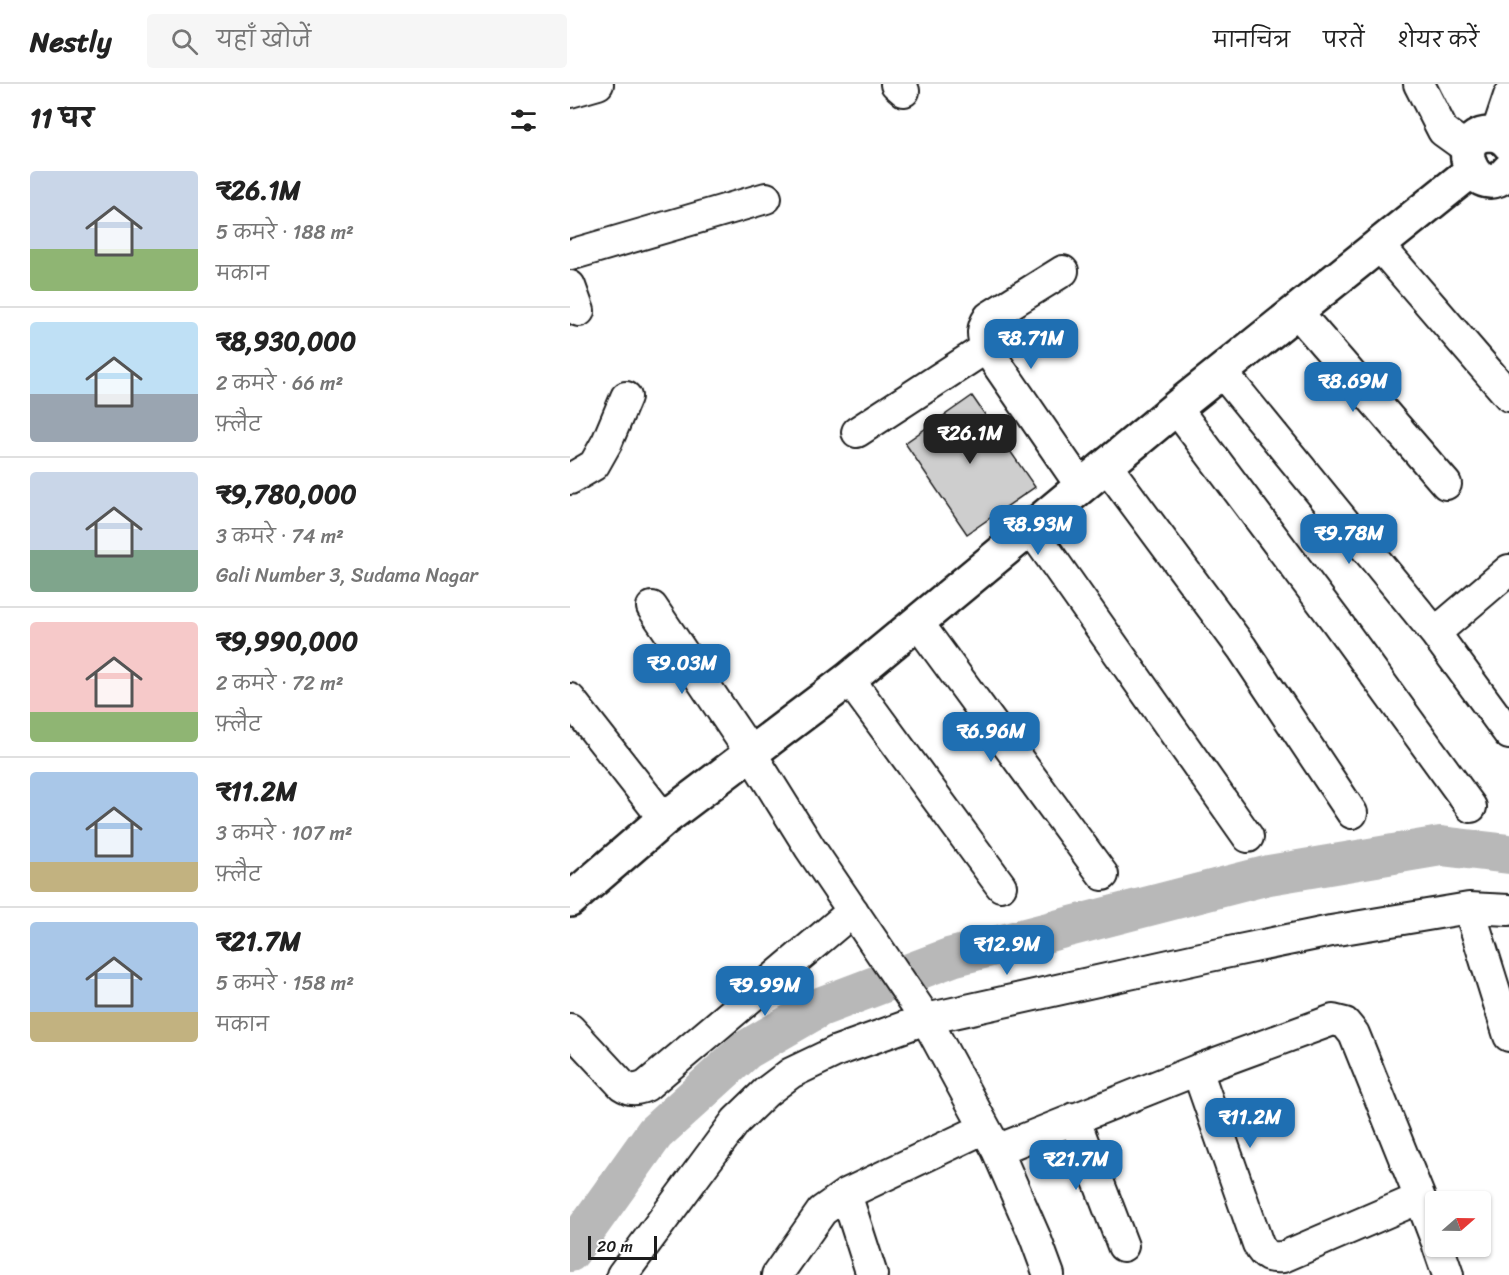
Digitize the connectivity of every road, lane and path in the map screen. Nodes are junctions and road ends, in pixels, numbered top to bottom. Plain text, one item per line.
1 (597, 84) edge
2 (1419, 84) edge
3 (570, 92) edge
4 (1509, 96) edge
5 (1495, 161) edge
6 (766, 198) dead end
7 (1378, 244) junction
8 (570, 255) edge
9 (1063, 271) dead end
10 (1296, 311) junction
11 (986, 348) junction
12 (1222, 372) junction
13 (1509, 396) edge
14 (626, 397) dead end
15 (1176, 408) junction
16 (857, 432) dead end
17 (1106, 465) junction
18 (570, 479) edge
19 (1446, 484) dead end
20 (1081, 486) junction
21 (1031, 529) junction
22 (1509, 570) edge
23 (652, 608) dead end
24 (918, 623) junction
25 (1435, 633) junction
26 (849, 679) junction
27 (570, 699) edge
28 (1509, 733) edge
29 (752, 755) junction
30 (1471, 807) dead end
31 (1352, 813) dead end
32 (664, 819) junction
33 (1248, 837) dead end
34 (1103, 874) dead end
35 (1001, 886) dead end
36 (570, 900) edge
37 (1469, 908) junction
38 (1509, 910) edge
39 (853, 911) junction
40 (926, 1019) junction
41 (570, 1029) edge
42 (1509, 1036) edge
43 (1197, 1070) junction
44 (1074, 1119) junction
45 (991, 1139) junction
46 (846, 1194) junction
47 (1420, 1198) junction
48 (1425, 1211) edge
49 (1123, 1246) dead end
50 (1442, 1257) edge
51 (1286, 1266) edge
52 (622, 1275) edge
53 (777, 1275) edge
54 (872, 1275) edge
55 (1049, 1275) edge
56 (1448, 1275) edge

1 - 3 street
2 - 5 street
4 - 5 street
5 - 7 main road
6 - 8 street
7 - 10 main road
7 - 13 street
9 - 11 street
10 - 12 main road
10 - 19 street
11 - 16 street
11 - 20 street
12 - 15 main road
12 - 25 street
14 - 18 street
15 - 17 main road
15 - 30 street
17 - 20 main road
17 - 31 street
20 - 21 main road
21 - 24 main road
21 - 33 street
22 - 25 street
23 - 29 street
24 - 26 main road
24 - 34 street
25 - 28 street
26 - 29 main road
26 - 35 street
27 - 32 street
29 - 32 main road
29 - 39 street
32 - 36 main road
37 - 38 street
37 - 40 street
37 - 42 street
39 - 40 street
39 - 41 street
40 - 45 street
40 - 52 street
43 - 44 street
43 - 47 street
43 - 51 street
44 - 45 street
44 - 49 street
45 - 46 street
45 - 55 street
46 - 53 street
46 - 54 street
47 - 48 street
47 - 51 street
50 - 56 street

